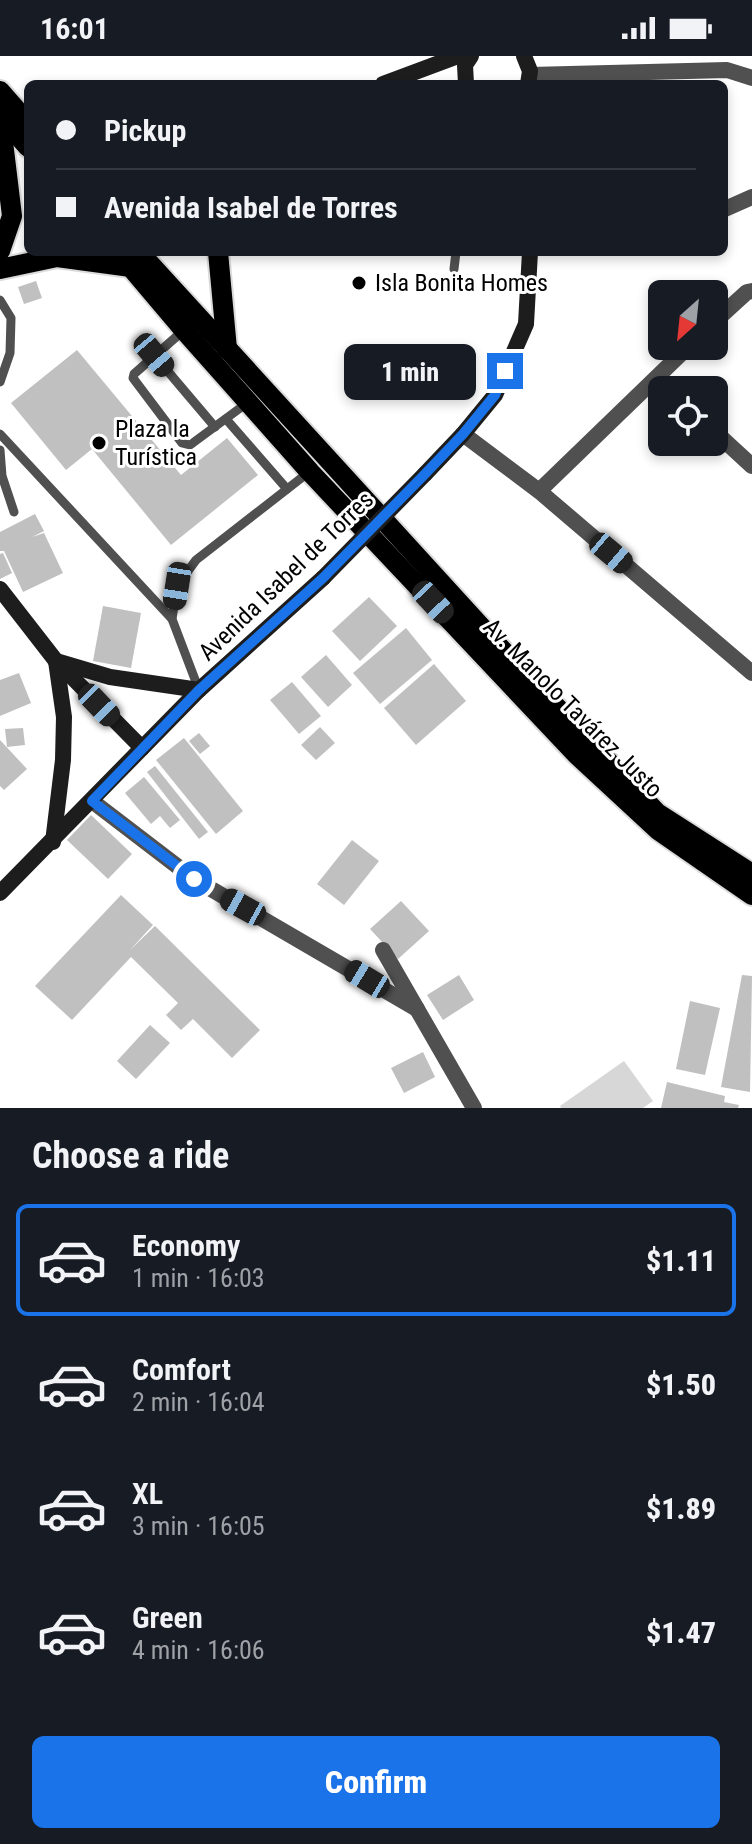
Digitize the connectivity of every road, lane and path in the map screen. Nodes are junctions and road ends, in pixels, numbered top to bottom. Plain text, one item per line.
1 (458, 56) edge
2 (471, 56) edge
3 (529, 72) edge
4 (752, 78) edge
5 (394, 80) edge
6 (466, 80) edge
7 (0, 90) edge
8 (24, 103) edge
9 (0, 116) edge
10 (24, 118) edge
11 (24, 143) edge
12 (752, 197) edge
13 (728, 208) edge
14 (0, 251) edge
15 (218, 256) edge
16 (456, 256) edge
17 (530, 256) edge
18 (130, 257) edge
19 (0, 269) edge
20 (454, 269) dead end
21 (752, 291) edge
22 (0, 300) edge
23 (728, 309) edge
24 (184, 330) junction
25 (227, 349) junction
26 (154, 355) junction
27 (674, 360) edge
28 (656, 376) edge
29 (0, 382) edge
30 (648, 384) edge
31 (247, 403) junction
32 (226, 419) junction
33 (215, 427) junction
34 (0, 434) edge
35 (463, 434) junction
36 (728, 444) edge
37 (0, 450) edge
38 (752, 466) edge
39 (310, 472) junction
40 (287, 489) junction
41 (539, 491) junction
42 (14, 512) dead end
43 (0, 589) edge
44 (172, 619) junction
45 (56, 661) junction
46 (752, 673) edge
47 (199, 690) junction
48 (142, 748) junction
49 (92, 801) junction
50 (53, 842) junction
51 (752, 874) edge
52 (0, 893) edge
53 (752, 895) edge
54 (383, 950) dead end
55 (417, 1009) junction
56 (474, 1108) edge

1 - 5 street
2 - 6 street
3 - 4 street
7 - 8 main road
7 - 10 main road
9 - 11 main road
9 - 14 main road
12 - 13 street
15 - 25 main road
16 - 20 lane
17 - 35 street, Avenida Isabel de Torres
18 - 19 main road
18 - 24 main road, Av. Manolo Tavárez Justo
18 - 25 main road, Av. Manolo Tavárez Justo
21 - 23 street
22 - 29 lane
24 - 26 lane
24 - 31 main road, Av. Manolo Tavárez Justo
25 - 51 main road, Av. Manolo Tavárez Justo
26 - 33 lane
26 - 33 lane
27 - 28 street
30 - 41 street
31 - 32 lane
31 - 39 main road, Av. Manolo Tavárez Justo
32 - 33 lane
32 - 40 lane
34 - 44 lane
35 - 41 street
35 - 47 street, Avenida Isabel de Torres, bridge
36 - 38 street
37 - 42 lane
39 - 40 lane
39 - 53 main road, Av. Manolo Tavárez Justo
40 - 44 lane
41 - 46 street
43 - 45 street
44 - 47 lane
45 - 47 street
45 - 48 street
45 - 50 street
47 - 48 street, Avenida Isabel de Torres
48 - 49 street, Avenida Isabel de Torres
49 - 50 street, Avenida Isabel de Torres
49 - 55 street
50 - 52 street, Avenida Isabel de Torres
54 - 55 street
55 - 56 street

